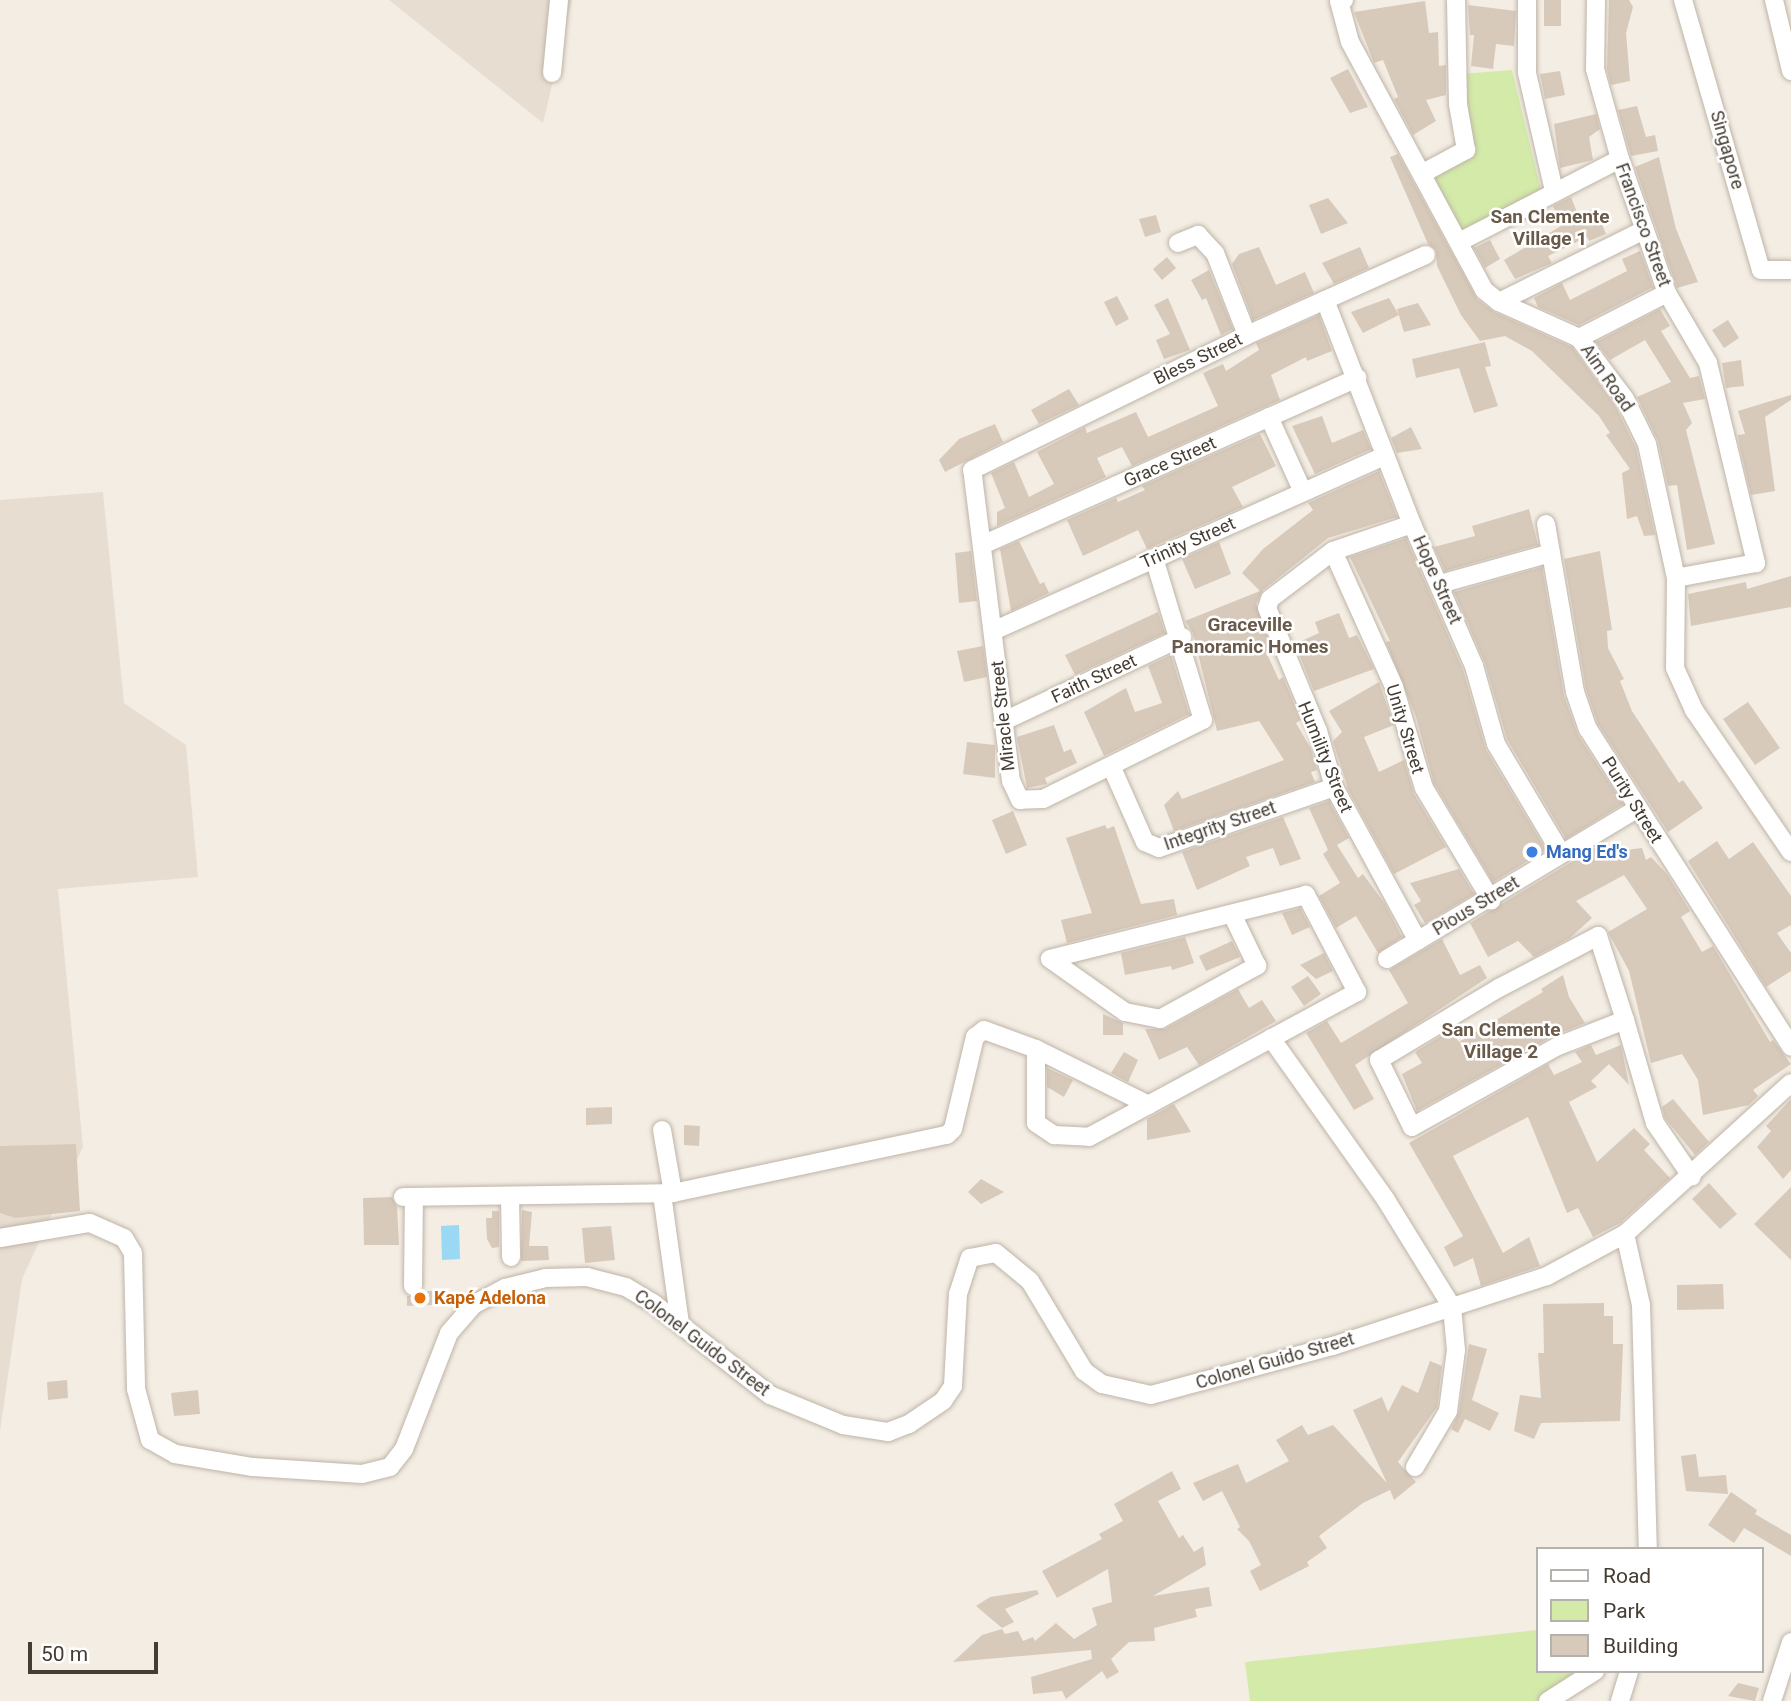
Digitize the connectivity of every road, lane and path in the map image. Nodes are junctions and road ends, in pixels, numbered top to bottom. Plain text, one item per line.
1 (559, 0) edge
2 (1344, 0) edge
3 (1456, 0) edge
4 (1527, 0) edge
5 (1596, 0) edge
6 (1683, 0) edge
7 (1774, 0) edge
8 (1339, 1) edge
9 (1791, 71) edge
10 (552, 73) dead end
11 (1620, 159) junction
12 (1424, 172) junction
13 (1554, 191) junction
14 (1642, 231) junction
15 (1460, 242) junction
16 (1178, 243) dead end
17 (1426, 255) dead end
18 (1791, 270) edge
19 (1667, 293) junction
20 (1325, 300) junction
21 (1499, 302) junction
22 (1247, 335) junction
23 (1579, 338) junction
24 (1357, 378) junction
25 (1269, 417) junction
26 (1384, 456) junction
27 (972, 470) joint
28 (1303, 492) junction
29 (1412, 524) junction
30 (1546, 524) dead end
31 (982, 545) junction
32 (1333, 551) junction
33 (1551, 552) junction
34 (1154, 558) junction
35 (1676, 578) junction
36 (1440, 584) junction
37 (993, 631) junction
38 (1182, 637) junction
39 (1006, 720) junction
40 (1112, 768) junction
41 (1334, 787) junction
42 (1637, 809) junction
43 (1791, 852) edge
44 (1561, 853) junction
45 (1490, 900) junction
46 (1233, 914) junction
47 (1418, 941) junction
48 (1387, 960) dead end
49 (1625, 1020) junction
50 (1271, 1038) junction
51 (1791, 1047) edge
52 (1037, 1049) junction
53 (1791, 1083) edge
54 (1149, 1105) junction
55 (662, 1130) dead end
56 (1692, 1177) junction
57 (667, 1194) junction
58 (510, 1196) junction
59 (1625, 1234) junction
60 (0, 1238) edge
61 (511, 1257) dead end
62 (414, 1286) dead end
63 (1452, 1307) junction
64 (680, 1324) junction
65 (1415, 1467) dead end
66 (1648, 1547) edge
67 (1791, 1642) edge
68 (1592, 1673) edge
69 (1628, 1673) edge
70 (1548, 1701) edge
71 (1620, 1701) edge
72 (1772, 1701) edge

1 - 10 street
2 - 8 street
3 - 12 street
4 - 13 street
5 - 11 street, Francisco Street
6 - 18 street, Singapore
7 - 9 street
8 - 12 street, Aim Road
11 - 13 street
11 - 14 street, Francisco Street
12 - 15 street, Aim Road
13 - 15 street
14 - 19 street, Francisco Street
14 - 21 street
15 - 21 street, Aim Road
16 - 22 street
17 - 20 street, Bless Street
19 - 23 street
19 - 35 street, Francisco Street
20 - 22 street, Bless Street
20 - 24 street, Hope Street
21 - 23 street, Aim Road
22 - 27 street, Bless Street
23 - 35 street, Aim Road
24 - 25 street, Grace Street
24 - 26 street, Hope Street
25 - 28 street
25 - 31 street, Grace Street
26 - 28 street, Trinity Street
26 - 29 street, Hope Street
27 - 31 street, Miracle Street
28 - 34 street, Trinity Street
29 - 32 street, Humility Street
29 - 36 street, Hope Street
30 - 33 street, Purity Street
31 - 37 street, Miracle Street
32 - 41 street, Humility Street
32 - 45 street, Unity Street
33 - 36 street
33 - 42 street, Purity Street
34 - 37 street, Trinity Street
34 - 38 street
35 - 43 street, Aim Road
36 - 44 street, Hope Street
37 - 39 street, Miracle Street
38 - 39 street, Faith Street
38 - 40 street, Miracle Street
39 - 40 street, Miracle Street
40 - 41 street, Integrity Street
41 - 47 street, Humility Street
42 - 44 street, Pious Street
42 - 51 street, Purity Street
44 - 45 street, Pious Street
45 - 47 street, Pious Street
46 - 46 street
46 - 50 street
47 - 48 street, Pious Street
49 - 49 street
49 - 56 street
50 - 54 street
50 - 63 street
52 - 54 street
52 - 54 street
52 - 57 street
53 - 56 street, Colonel Guido Street
55 - 57 street
56 - 59 street, Colonel Guido Street
57 - 58 street
57 - 64 street
58 - 61 street
58 - 62 street
59 - 63 street, Colonel Guido Street
59 - 66 street
60 - 64 street, Colonel Guido Street
63 - 64 street, Colonel Guido Street
63 - 65 street
67 - 72 street
68 - 70 street
69 - 71 street

